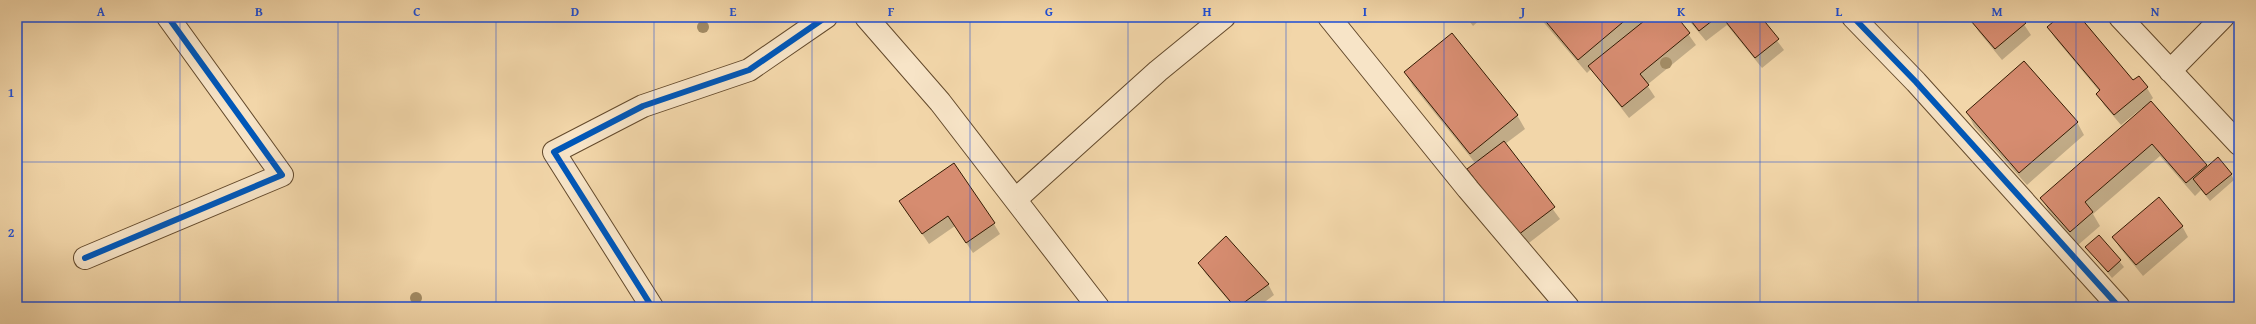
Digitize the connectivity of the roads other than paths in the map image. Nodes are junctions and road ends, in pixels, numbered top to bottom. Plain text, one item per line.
1 (168, 17) edge
2 (826, 17) edge
3 (866, 17) edge
4 (1224, 17) edge
5 (1329, 17) edge
6 (1853, 17) edge
7 (2120, 17) edge
8 (2223, 17) edge
9 (2170, 71) junction
10 (2239, 144) edge
11 (1016, 199) junction
12 (85, 258) dead end
13 (652, 307) edge
14 (1098, 307) edge
15 (1568, 307) edge
16 (2119, 307) edge

1 - 12 street
2 - 13 street
3 - 11 street
4 - 11 street
5 - 15 street
6 - 16 street
7 - 9 street
8 - 9 street
9 - 10 street
11 - 14 street

